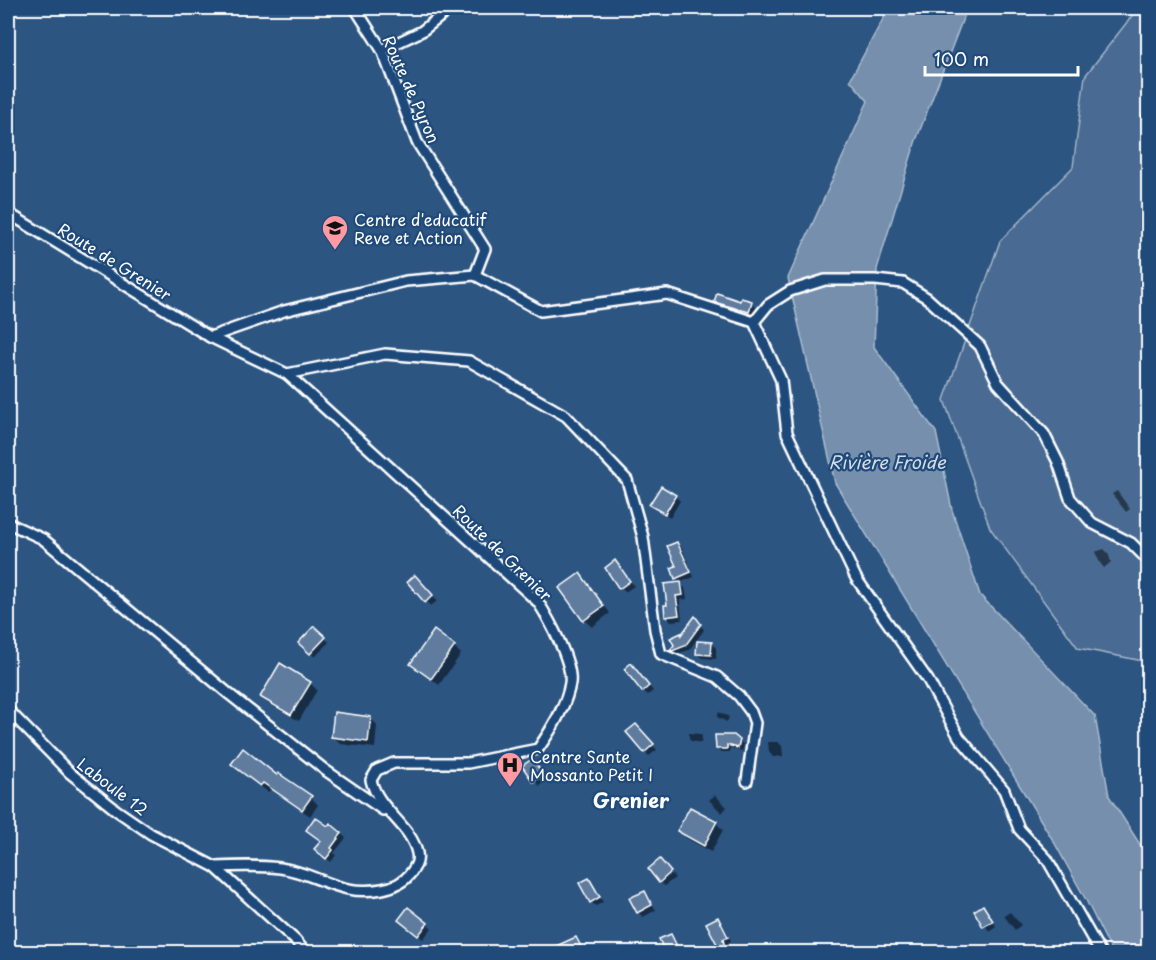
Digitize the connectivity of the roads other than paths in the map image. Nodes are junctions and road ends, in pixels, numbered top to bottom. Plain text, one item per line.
1 (355, 8) edge
2 (451, 8) edge
3 (382, 50) junction
4 (1149, 116) edge
5 (1149, 123) edge
6 (8, 213) edge
7 (475, 275) junction
8 (754, 322) junction
9 (210, 336) junction
10 (288, 374) junction
11 (8, 523) edge
12 (1149, 560) edge
13 (8, 710) edge
14 (747, 781) dead end
15 (390, 814) junction
16 (215, 867) junction
17 (305, 952) edge
18 (1100, 952) edge

1 - 3 street, Route de Pyron
2 - 3 street
3 - 7 street, Route de Pyron
4 - 5 street
6 - 9 street, Route de Grenier
7 - 8 street
7 - 9 street
8 - 12 street
8 - 18 street
9 - 10 street, Route de Grenier
10 - 14 street
10 - 15 street, Route de Grenier
11 - 15 street
13 - 16 street, Laboule 12
15 - 16 street, Route de Grenier
16 - 17 street

